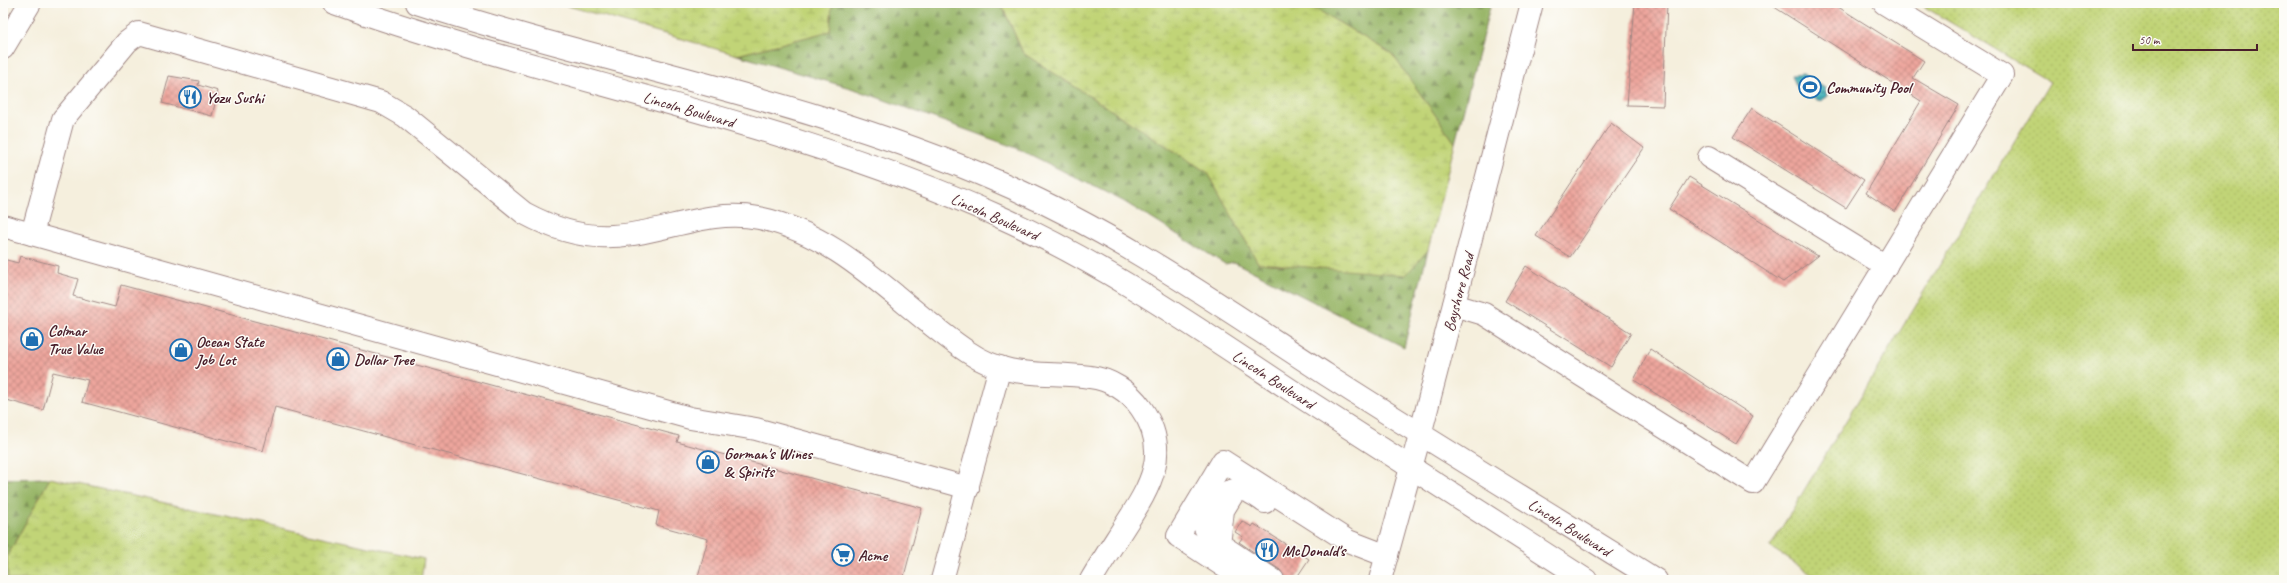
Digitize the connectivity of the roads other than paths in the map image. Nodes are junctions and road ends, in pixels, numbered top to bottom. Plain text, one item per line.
1 (30, 3) edge
2 (334, 3) edge
3 (417, 3) edge
4 (1532, 3) edge
5 (1884, 3) edge
6 (3, 48) edge
7 (1709, 157) dead end
8 (3, 226) edge
9 (32, 234) junction
10 (1886, 266) junction
11 (1454, 305) junction
12 (1000, 367) junction
13 (1420, 434) junction
14 (1411, 469) junction
15 (968, 488) junction
16 (1284, 500) junction
17 (1387, 556) junction
18 (942, 580) edge
19 (1091, 580) edge
20 (1245, 580) edge
21 (1273, 580) edge
22 (1380, 580) edge
23 (1586, 580) edge
24 (1656, 580) edge

1 - 6 main road
2 - 14 main road, Lincoln Boulevard
3 - 13 main road, Lincoln Boulevard
4 - 11 main road, Bayshore Road
5 - 10 main road
7 - 10 main road
8 - 9 main road
9 - 12 main road
9 - 15 main road
10 - 11 main road
11 - 13 main road, Bayshore Road
12 - 15 main road
12 - 19 main road
13 - 14 main road, Bayshore Road
13 - 24 main road, Lincoln Boulevard
14 - 17 main road, Bayshore Road
14 - 23 main road, Lincoln Boulevard
15 - 18 main road
16 - 17 main road
16 - 20 main road
16 - 21 main road
17 - 22 main road, Bayshore Road

